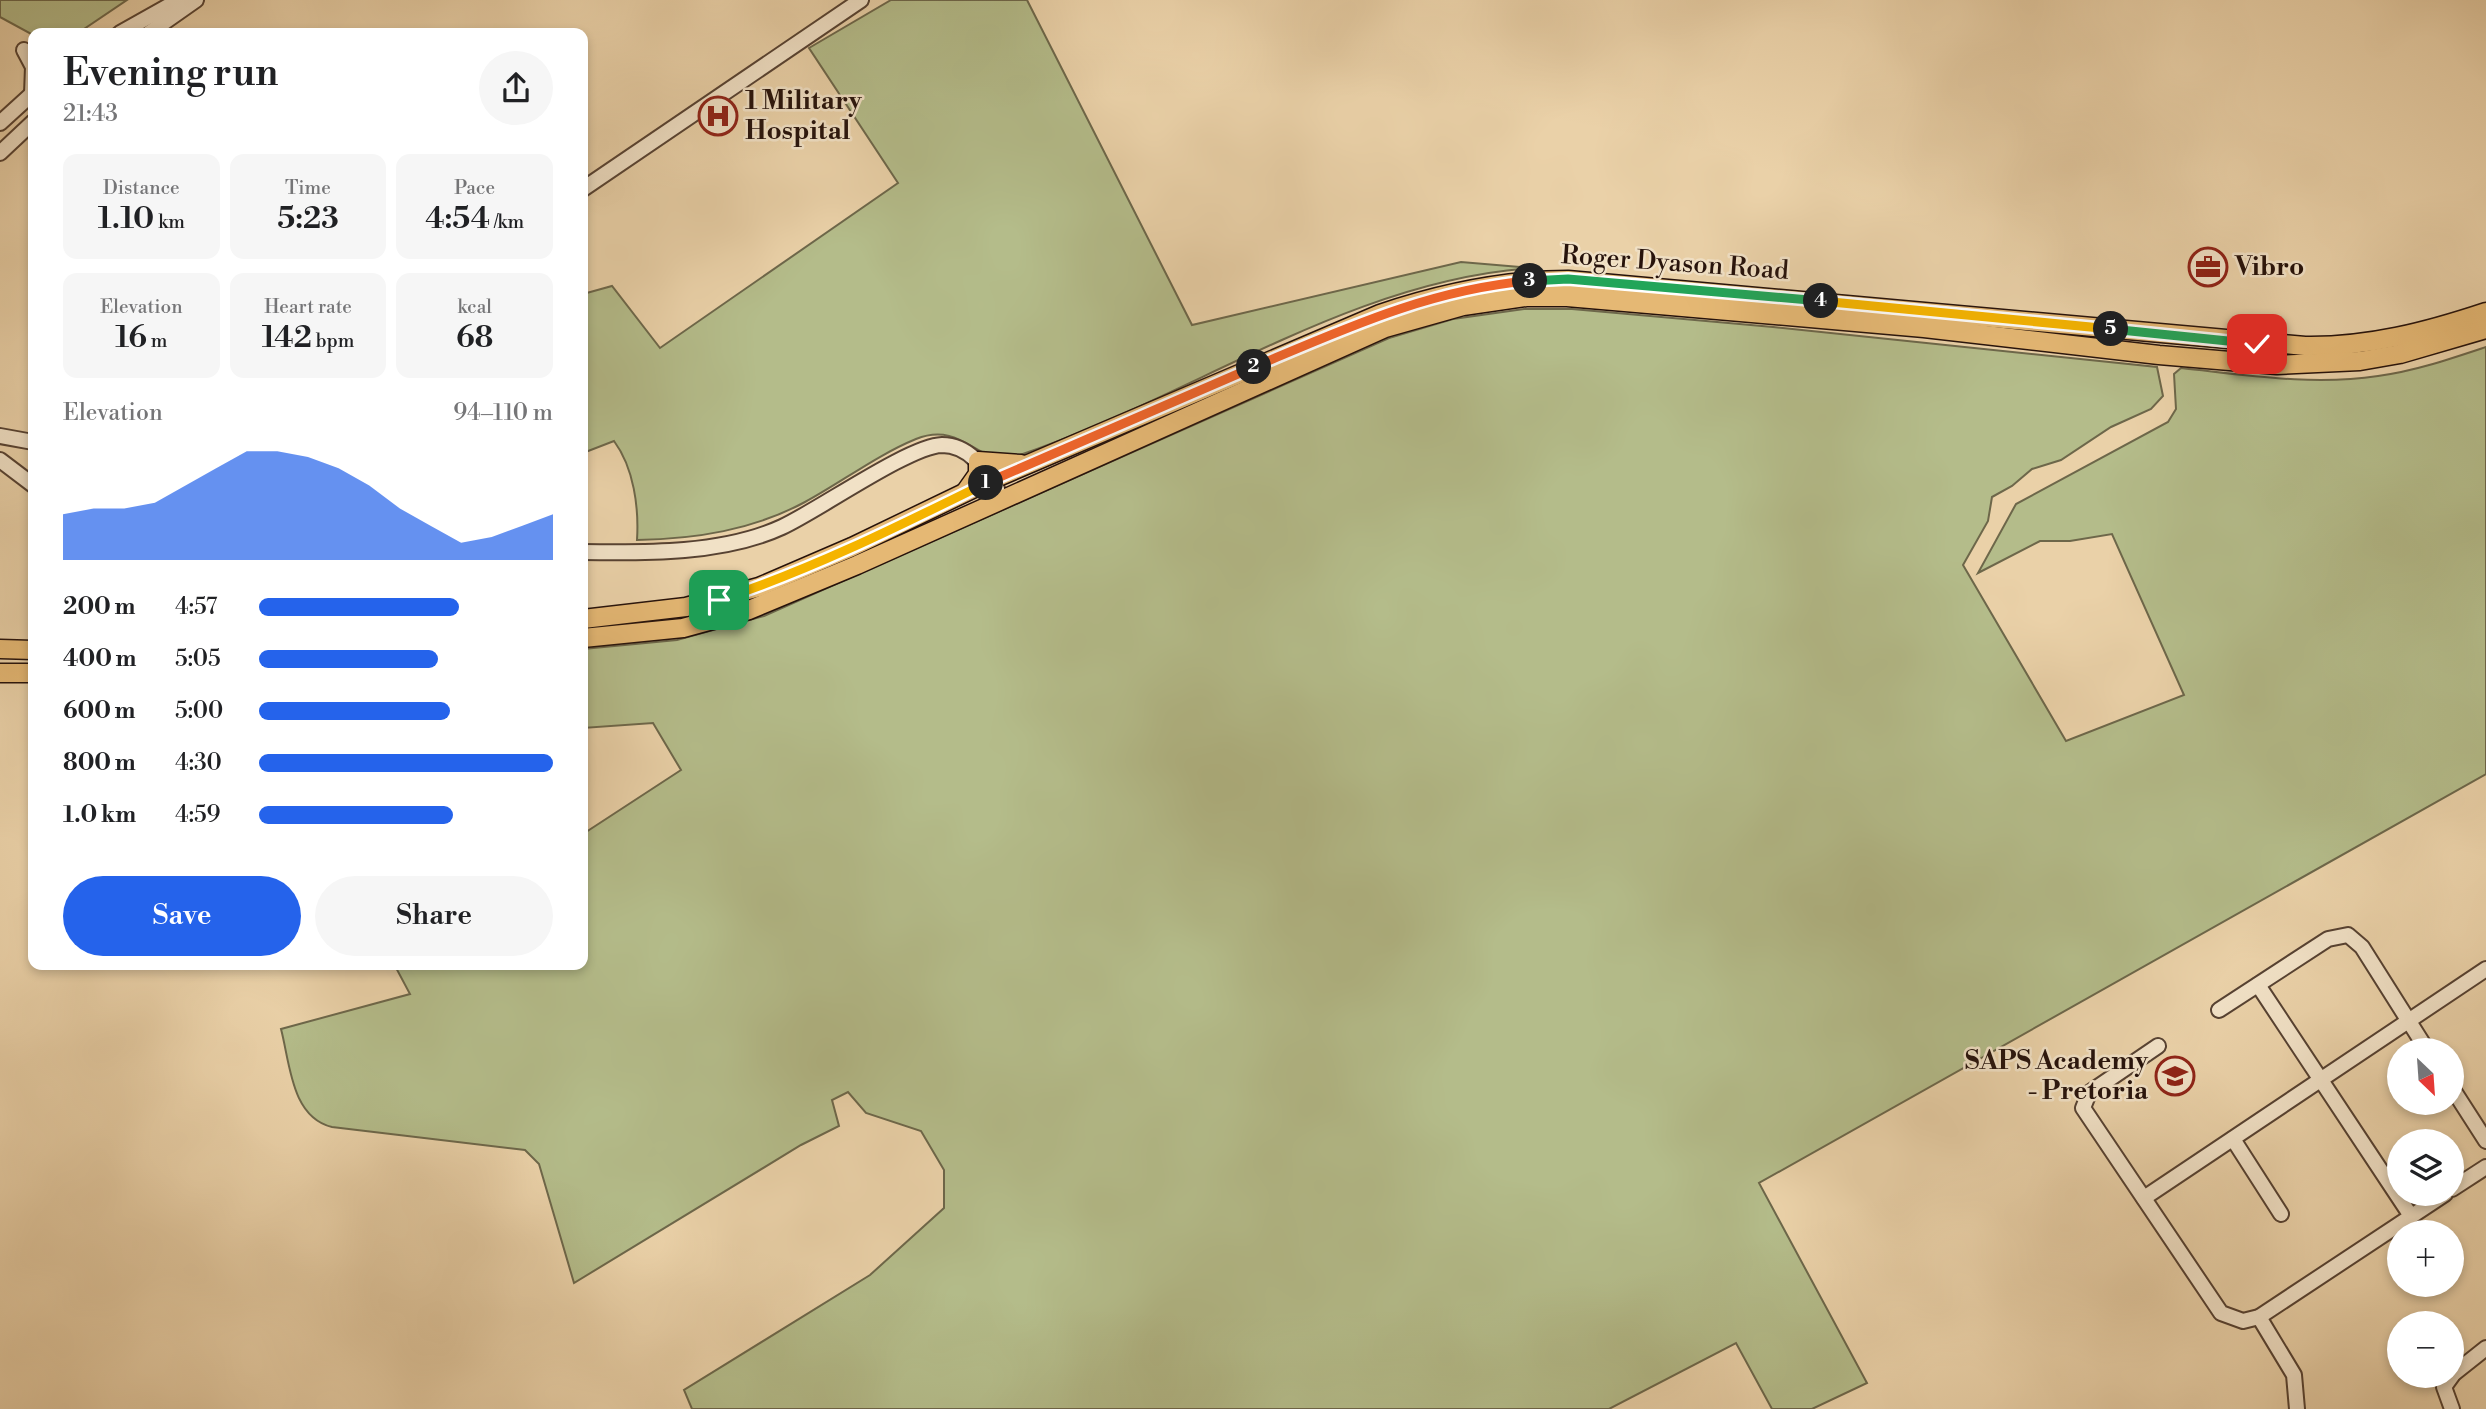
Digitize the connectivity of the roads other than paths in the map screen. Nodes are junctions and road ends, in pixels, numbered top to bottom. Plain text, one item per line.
1 (179, 0) edge
2 (196, 0) edge
3 (861, 0) edge
4 (129, 28) edge
5 (156, 28) edge
6 (24, 50) dead end
7 (28, 58) edge
8 (28, 98) edge
9 (0, 123) edge
10 (28, 127) edge
11 (0, 153) edge
12 (588, 186) edge
13 (1754, 294) junction
14 (2486, 312) edge
15 (1752, 313) junction
16 (2486, 329) edge
17 (1230, 396) junction
18 (0, 436) edge
19 (28, 441) edge
20 (0, 460) edge
21 (978, 461) junction
22 (1029, 463) junction
23 (28, 480) edge
24 (994, 485) junction
25 (957, 497) junction
26 (588, 551) edge
27 (857, 565) junction
28 (588, 618) edge
29 (588, 638) edge
30 (0, 649) edge
31 (28, 650) edge
32 (0, 673) edge
33 (28, 673) edge
34 (2486, 969) edge
35 (2258, 985) junction
36 (2219, 1010) dead end
37 (2409, 1021) junction
38 (2420, 1038) edge
39 (2158, 1046) dead end
40 (2322, 1080) junction
41 (2464, 1107) edge
42 (2233, 1139) junction
43 (2486, 1142) edge
44 (2486, 1167) edge
45 (2464, 1181) edge
46 (2144, 1198) junction
47 (2426, 1206) edge
48 (2281, 1214) dead end
49 (2410, 1216) junction
50 (2259, 1317) junction
51 (2486, 1348) edge
52 (2464, 1365) edge
53 (2444, 1388) edge
54 (2297, 1409) edge
55 (2452, 1409) edge

1 - 4 street
2 - 5 street
3 - 12 street
6 - 7 street
8 - 9 street
10 - 11 street
13 - 14 main road, Roger Dyason Road
13 - 15 main road
13 - 22 main road, Roger Dyason Road
15 - 16 main road, Roger Dyason Road
15 - 17 main road, Roger Dyason Road
17 - 24 main road
17 - 27 main road, Roger Dyason Road
18 - 19 street
20 - 23 street
21 - 22 main road
21 - 24 street
21 - 25 main road
21 - 26 street
22 - 24 main road, Roger Dyason Road
24 - 25 main road, Roger Dyason Road
24 - 27 main road
25 - 28 main road, Roger Dyason Road
27 - 29 main road, Roger Dyason Road
30 - 31 main road
32 - 33 main road
34 - 37 street
35 - 36 street
35 - 37 street
35 - 40 street
37 - 38 street
37 - 40 street
39 - 46 street
40 - 42 street
40 - 49 street
41 - 43 street
42 - 46 street
42 - 48 street
44 - 45 street
46 - 50 street
47 - 49 street
49 - 50 street
50 - 54 street
51 - 52 street
53 - 55 street

